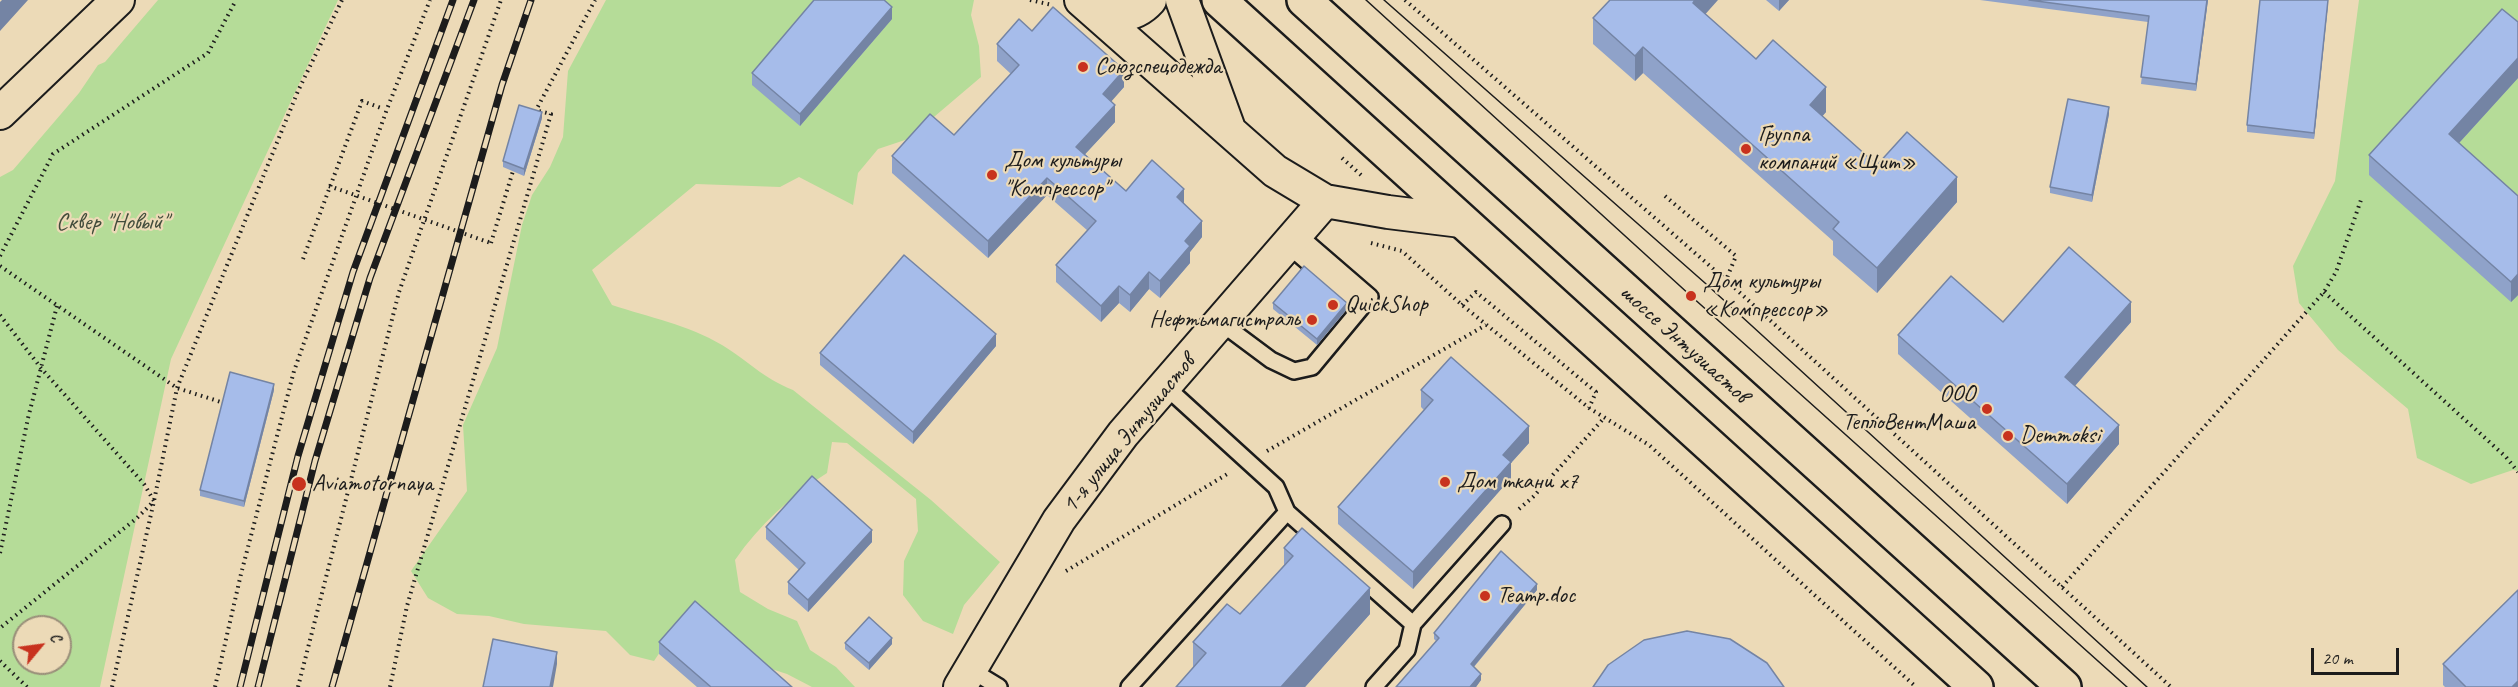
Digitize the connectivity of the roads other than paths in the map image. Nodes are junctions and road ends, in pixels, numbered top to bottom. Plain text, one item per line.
1 (118, 0) edge
2 (1150, 0) edge
3 (1182, 0) edge
4 (1219, 0) edge
5 (1304, 0) edge
6 (1083, 2) edge
7 (0, 113) edge
8 (1229, 130) junction
9 (1325, 201) junction
10 (1461, 221) junction
11 (1292, 239) junction
12 (1220, 322) junction
13 (1165, 386) junction
14 (1287, 512) junction
15 (1502, 524) road end
16 (1413, 624) junction
17 (965, 678) edge
18 (999, 687) edge
19 (1129, 687) edge
20 (1374, 687) edge
21 (1976, 687) edge
22 (2064, 687) edge

1 - 7 street
2 - 6 street
3 - 8 street
4 - 10 main road
5 - 22 main road, шоссе Энтузиастов
6 - 8 street
8 - 9 street
9 - 10 street
9 - 11 street, 1-я улица Энтузиастов
10 - 21 main road
11 - 12 street, 1-я улица Энтузиастов
11 - 12 lane
12 - 13 street, 1-я улица Энтузиастов
13 - 14 lane
13 - 17 street, 1-я улица Энтузиастов
14 - 16 lane
14 - 19 lane
15 - 16 lane
16 - 20 lane
17 - 18 lane

